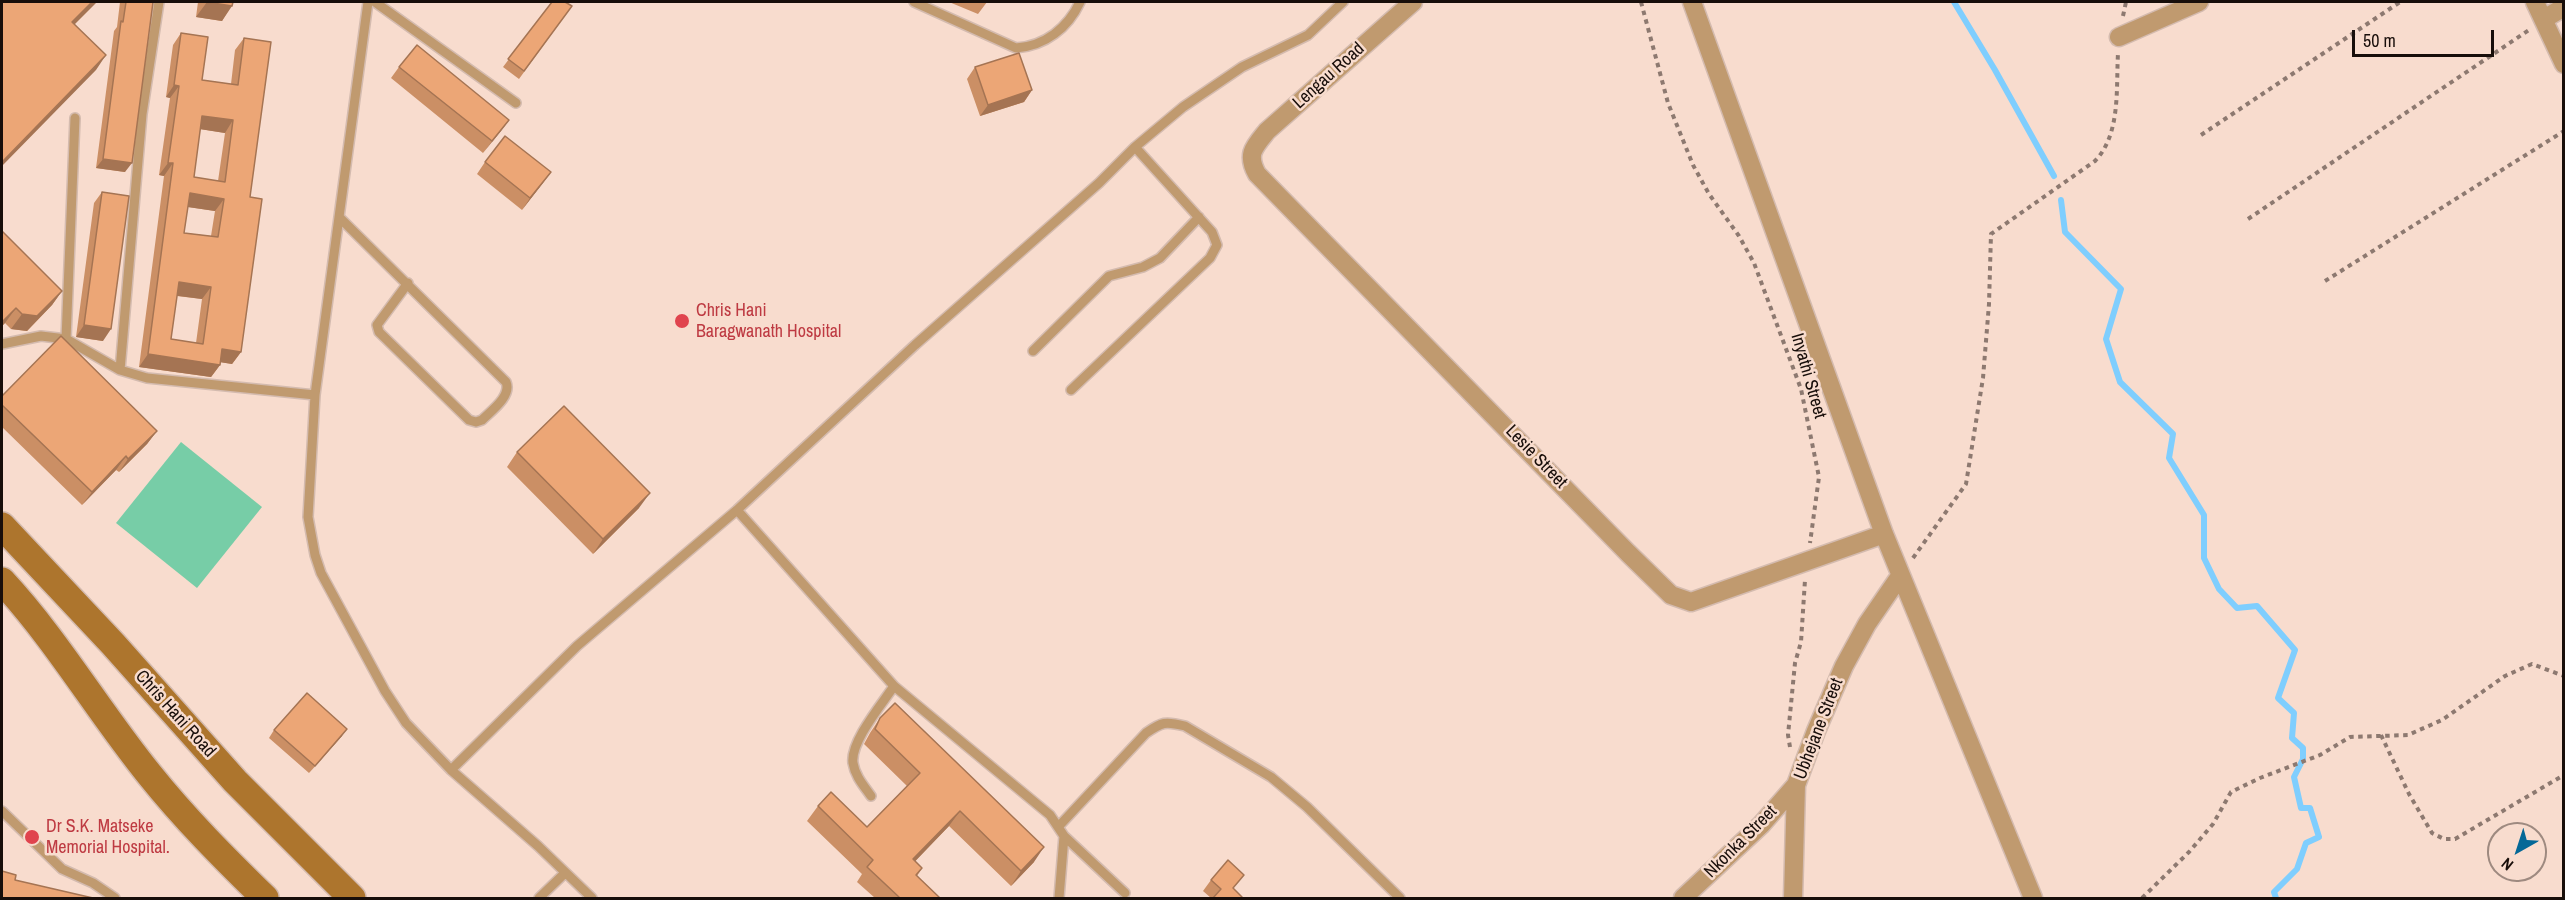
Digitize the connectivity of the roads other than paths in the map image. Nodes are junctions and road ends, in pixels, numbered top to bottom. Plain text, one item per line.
1 (159, 2) edge
2 (368, 2) edge
3 (375, 2) edge
4 (914, 2) edge
5 (1080, 2) edge
6 (1343, 2) edge
7 (1413, 2) edge
8 (1692, 2) edge
9 (2199, 2) edge
10 (2535, 2) edge
11 (2564, 7) edge
12 (2544, 19) junction
13 (2119, 37) road end
14 (2564, 64) edge
15 (516, 103) dead end
16 (75, 117) dead end
17 (1135, 147) junction
18 (1252, 155) joint
19 (1199, 217) junction
20 (340, 218) junction
21 (408, 283) junction
22 (66, 339) junction
23 (2, 344) edge
24 (1033, 351) dead end
25 (120, 370) junction
26 (1071, 390) dead end
27 (315, 395) junction
28 (737, 510) junction
29 (2, 526) edge
30 (1884, 534) junction
31 (1900, 576) junction
32 (2, 580) edge
33 (894, 686) junction
34 (451, 770) junction
35 (1796, 785) junction
36 (871, 796) dead end
37 (2, 811) edge
38 (1059, 826) junction
39 (1064, 837) junction
40 (565, 873) junction
41 (1125, 893) dead end
42 (114, 898) edge
43 (265, 898) edge
44 (352, 898) edge
45 (539, 898) edge
46 (592, 898) edge
47 (1059, 898) edge
48 (1400, 898) edge
49 (1683, 898) edge
50 (1793, 898) edge
51 (2033, 898) edge

1 - 25 lane
2 - 20 lane
3 - 15 lane
4 - 5 lane
6 - 17 lane
7 - 18 street, Lengau Road
8 - 30 street
9 - 13 street
10 - 12 street
11 - 12 street
12 - 14 street
16 - 22 lane
17 - 19 lane
17 - 28 lane
18 - 30 street, Lesie Street
19 - 24 lane
19 - 26 lane
20 - 21 lane
20 - 27 lane
21 - 21 lane
22 - 23 lane
22 - 25 lane
25 - 27 lane
27 - 34 lane
28 - 33 lane
28 - 34 lane
29 - 44 main road, Chris Hani Road
30 - 31 street
31 - 35 street, Ubhejane Street
31 - 51 street
32 - 43 main road
33 - 36 lane
33 - 38 lane
34 - 40 lane
35 - 49 street, Nkonka Street
35 - 50 street, Ubhejane Street
37 - 42 lane
38 - 39 lane
38 - 48 lane
39 - 41 lane
39 - 47 lane
40 - 45 lane
40 - 46 lane

